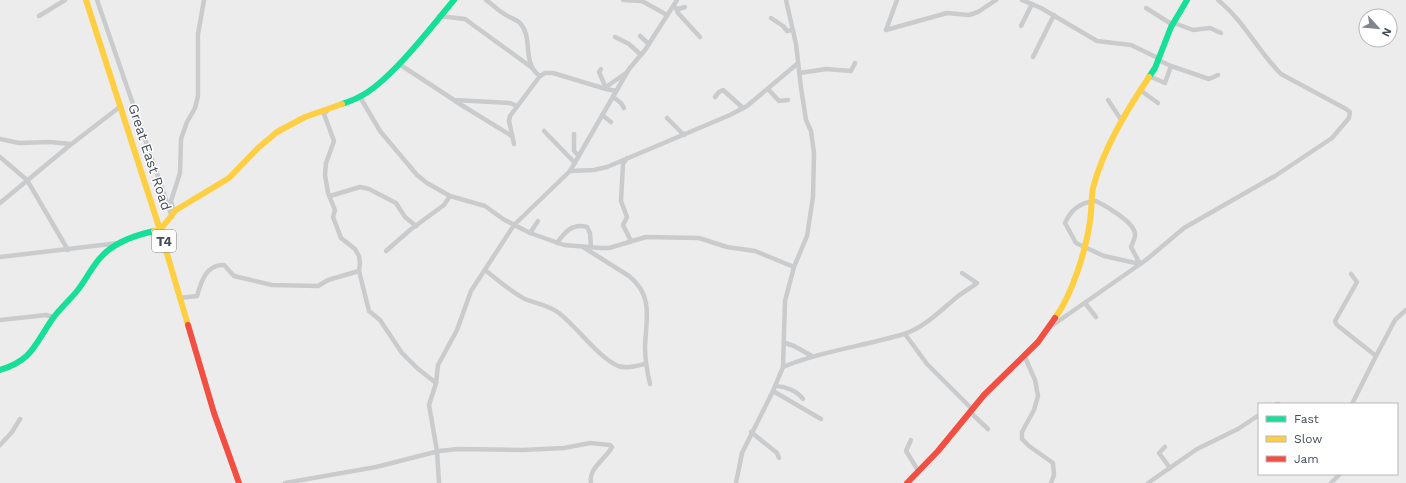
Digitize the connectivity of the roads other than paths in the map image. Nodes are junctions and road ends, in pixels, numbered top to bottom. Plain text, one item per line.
1 (65, 0) edge
2 (86, 0) edge
3 (97, 0) edge
4 (204, 0) edge
5 (454, 0) edge
6 (486, 0) edge
7 (623, 0) edge
8 (676, 0) edge
9 (786, 0) edge
10 (897, 0) edge
11 (996, 0) edge
12 (1022, 0) edge
13 (1181, 0) edge
14 (1186, 0) edge
15 (1218, 0) edge
16 (1032, 4) junction
17 (675, 7) junction
18 (685, 7) dead end
19 (1146, 8) dead end
20 (1182, 8) junction
21 (667, 15) junction
22 (1054, 15) junction
23 (39, 16) dead end
24 (439, 16) junction
25 (771, 18) dead end
26 (1173, 24) junction
27 (1021, 26) dead end
28 (793, 30) junction
29 (1221, 33) dead end
30 (640, 36) dead end
31 (615, 37) dead end
32 (700, 37) dead end
33 (649, 44) junction
34 (641, 54) junction
35 (1033, 57) dead end
36 (1158, 59) junction
37 (855, 63) dead end
38 (399, 64) junction
39 (798, 64) junction
40 (1171, 66) junction
41 (533, 69) junction
42 (601, 69) dead end
43 (627, 73) junction
44 (800, 73) junction
45 (1218, 75) dead end
46 (540, 76) junction
47 (1149, 76) junction
48 (606, 88) junction
49 (768, 89) junction
50 (1140, 90) junction
51 (616, 91) junction
52 (360, 97) junction
53 (613, 97) junction
54 (715, 97) dead end
55 (454, 100) junction
56 (788, 100) dead end
57 (1108, 100) dead end
58 (1158, 103) dead end
59 (121, 106) junction
60 (517, 106) junction
61 (624, 108) dead end
62 (743, 108) junction
63 (329, 109) junction
64 (602, 115) junction
65 (667, 118) dead end
66 (509, 121) junction
67 (1122, 121) junction
68 (611, 122) dead end
69 (502, 130) junction
70 (544, 131) dead end
71 (574, 134) dead end
72 (684, 135) junction
73 (512, 136) junction
74 (0, 139) edge
75 (72, 144) junction
76 (514, 144) dead end
77 (579, 156) junction
78 (0, 157) edge
79 (627, 157) junction
80 (575, 162) junction
81 (570, 170) junction
82 (27, 180) junction
83 (330, 196) junction
84 (450, 196) junction
85 (1092, 201) junction
86 (0, 203) edge
87 (176, 210) junction
88 (172, 217) junction
89 (538, 221) dead end
90 (514, 225) junction
91 (416, 226) junction
92 (160, 230) junction
93 (530, 233) junction
94 (631, 241) junction
95 (119, 243) junction
96 (557, 243) junction
97 (1083, 245) junction
98 (583, 247) junction
99 (591, 247) junction
100 (68, 250) junction
101 (386, 251) dead end
102 (0, 257) edge
103 (1140, 264) junction
104 (794, 267) junction
105 (485, 270) junction
106 (359, 272) junction
107 (962, 273) dead end
108 (1351, 274) dead end
109 (179, 298) junction
110 (1085, 302) junction
111 (1406, 310) edge
112 (53, 317) junction
113 (1096, 317) dead end
114 (0, 320) edge
115 (1047, 329) junction
116 (905, 334) junction
117 (785, 343) junction
118 (1024, 355) junction
119 (812, 356) junction
120 (1376, 356) junction
121 (645, 364) junction
122 (783, 367) junction
123 (0, 370) edge
124 (436, 383) junction
125 (650, 384) dead end
126 (774, 389) junction
127 (803, 399) dead end
128 (1352, 403) edge
129 (971, 410) junction
130 (1258, 416) edge
131 (20, 419) dead end
132 (820, 419) dead end
133 (988, 429) dead end
134 (751, 432) junction
135 (911, 440) dead end
136 (0, 445) edge
137 (1165, 447) dead end
138 (436, 451) junction
139 (779, 458) dead end
140 (1170, 468) junction
141 (919, 472) junction
142 (1339, 475) edge
143 (239, 483) edge
144 (285, 483) edge
145 (439, 483) edge
146 (591, 483) edge
147 (736, 483) edge
148 (907, 483) edge
149 (1051, 483) edge
150 (1148, 483) edge
151 (1331, 483) edge

1 - 23 street
2 - 59 main road, Great East Road / T4
3 - 88 street
4 - 87 street
5 - 24 main road
6 - 41 street
7 - 21 street
8 - 17 street
9 - 28 street
10 - 11 street
12 - 16 street
13 - 20 street
14 - 20 main road
15 - 103 street
16 - 22 street
16 - 27 street
17 - 18 street
17 - 21 street
17 - 32 street
19 - 26 street
20 - 26 main road
21 - 33 street
22 - 35 street
22 - 36 street
24 - 38 main road
24 - 41 street
25 - 28 street
26 - 29 street
26 - 36 main road
28 - 39 street
30 - 33 street
31 - 34 street
33 - 34 street
34 - 43 street
36 - 40 street
36 - 47 main road
37 - 44 street
38 - 52 main road
38 - 55 street
39 - 44 street
39 - 49 street
40 - 45 street
40 - 47 street
41 - 46 street
42 - 48 street
43 - 48 street
43 - 51 street
44 - 104 street
46 - 48 street
46 - 60 street
47 - 50 main road
48 - 51 street
49 - 56 street
49 - 62 street
50 - 58 street
50 - 67 main road
51 - 53 street
52 - 63 main road
52 - 84 street
53 - 61 street
53 - 64 street
54 - 62 street
55 - 60 street
55 - 69 street
57 - 67 street
59 - 75 street
59 - 92 main road, Great East Road / T4
60 - 66 street
62 - 72 street
63 - 83 street
63 - 87 main road
64 - 68 street
64 - 77 street
65 - 72 street
66 - 69 street
66 - 73 street
67 - 85 main road
69 - 73 street
70 - 80 street
71 - 77 street
72 - 79 street
73 - 76 street
74 - 75 street
75 - 82 street
77 - 80 street
78 - 82 street
79 - 81 street
79 - 94 street
80 - 81 street
81 - 90 street
82 - 86 street
82 - 100 street
83 - 91 street
83 - 106 street
84 - 90 street
84 - 91 street
85 - 97 main road
85 - 97 street
85 - 103 street
87 - 88 main road
88 - 92 main road
89 - 93 street
90 - 93 street
90 - 105 street
91 - 101 street
92 - 95 main road
92 - 109 main road, Great East Road / T4
93 - 96 street
94 - 99 street
94 - 104 street
95 - 100 street
95 - 112 main road
96 - 98 street
96 - 99 street
97 - 103 street
97 - 115 main road
98 - 99 street
98 - 121 street
100 - 102 street
103 - 110 street
104 - 117 street
105 - 121 street
105 - 124 street
106 - 109 street
106 - 124 street
107 - 116 street
108 - 120 street
109 - 143 main road, Great East Road / T4
110 - 113 street
110 - 115 street
111 - 120 street
112 - 114 street
112 - 123 main road
115 - 118 main road
116 - 119 street
116 - 129 street
117 - 119 street
117 - 122 street
118 - 129 main road
118 - 149 street
119 - 122 street
120 - 128 street
121 - 125 street
122 - 126 street
124 - 138 street
126 - 127 street
126 - 132 street
126 - 134 street
129 - 133 street
129 - 141 main road
130 - 140 street
131 - 136 street
134 - 139 street
134 - 147 street
135 - 141 street
137 - 140 street
138 - 144 street
138 - 145 street
138 - 146 street
140 - 150 street
141 - 148 main road
142 - 151 street

